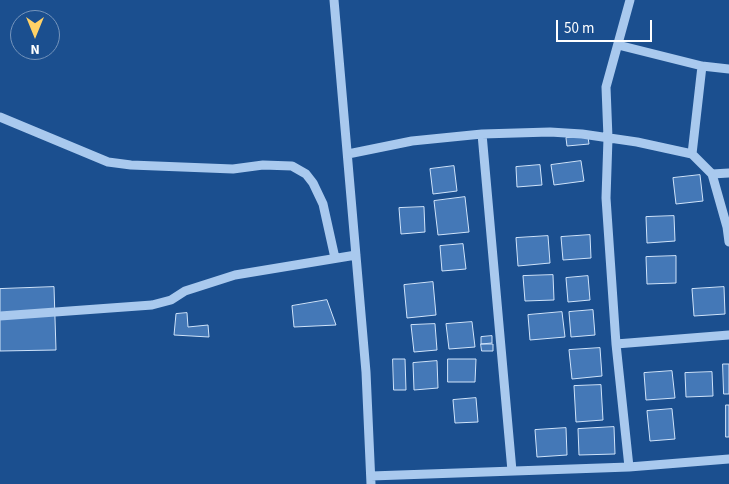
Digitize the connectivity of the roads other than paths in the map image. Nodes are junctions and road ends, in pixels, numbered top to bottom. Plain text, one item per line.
1 (630, 0) edge
2 (337, 1) edge
3 (618, 45) junction
4 (702, 66) junction
5 (729, 69) edge
6 (0, 117) edge
7 (482, 134) junction
8 (608, 138) junction
9 (348, 154) junction
10 (692, 154) junction
11 (729, 173) edge
12 (712, 174) junction
13 (729, 242) edge
14 (356, 255) junction
15 (335, 258) junction
16 (0, 316) edge
17 (729, 335) edge
18 (616, 344) junction
19 (729, 459) edge
20 (629, 467) junction
21 (512, 472) junction
22 (371, 480) edge

1 - 3 street
2 - 9 street
3 - 4 street
3 - 8 street
4 - 5 street
4 - 10 street
6 - 15 street
7 - 8 street
7 - 9 street
7 - 21 street
8 - 10 street
8 - 18 street
9 - 14 street
10 - 12 street
11 - 12 street
12 - 13 street
14 - 15 street
14 - 22 street
15 - 16 street
17 - 18 street
18 - 20 street
19 - 20 street
20 - 21 street
21 - 22 street

